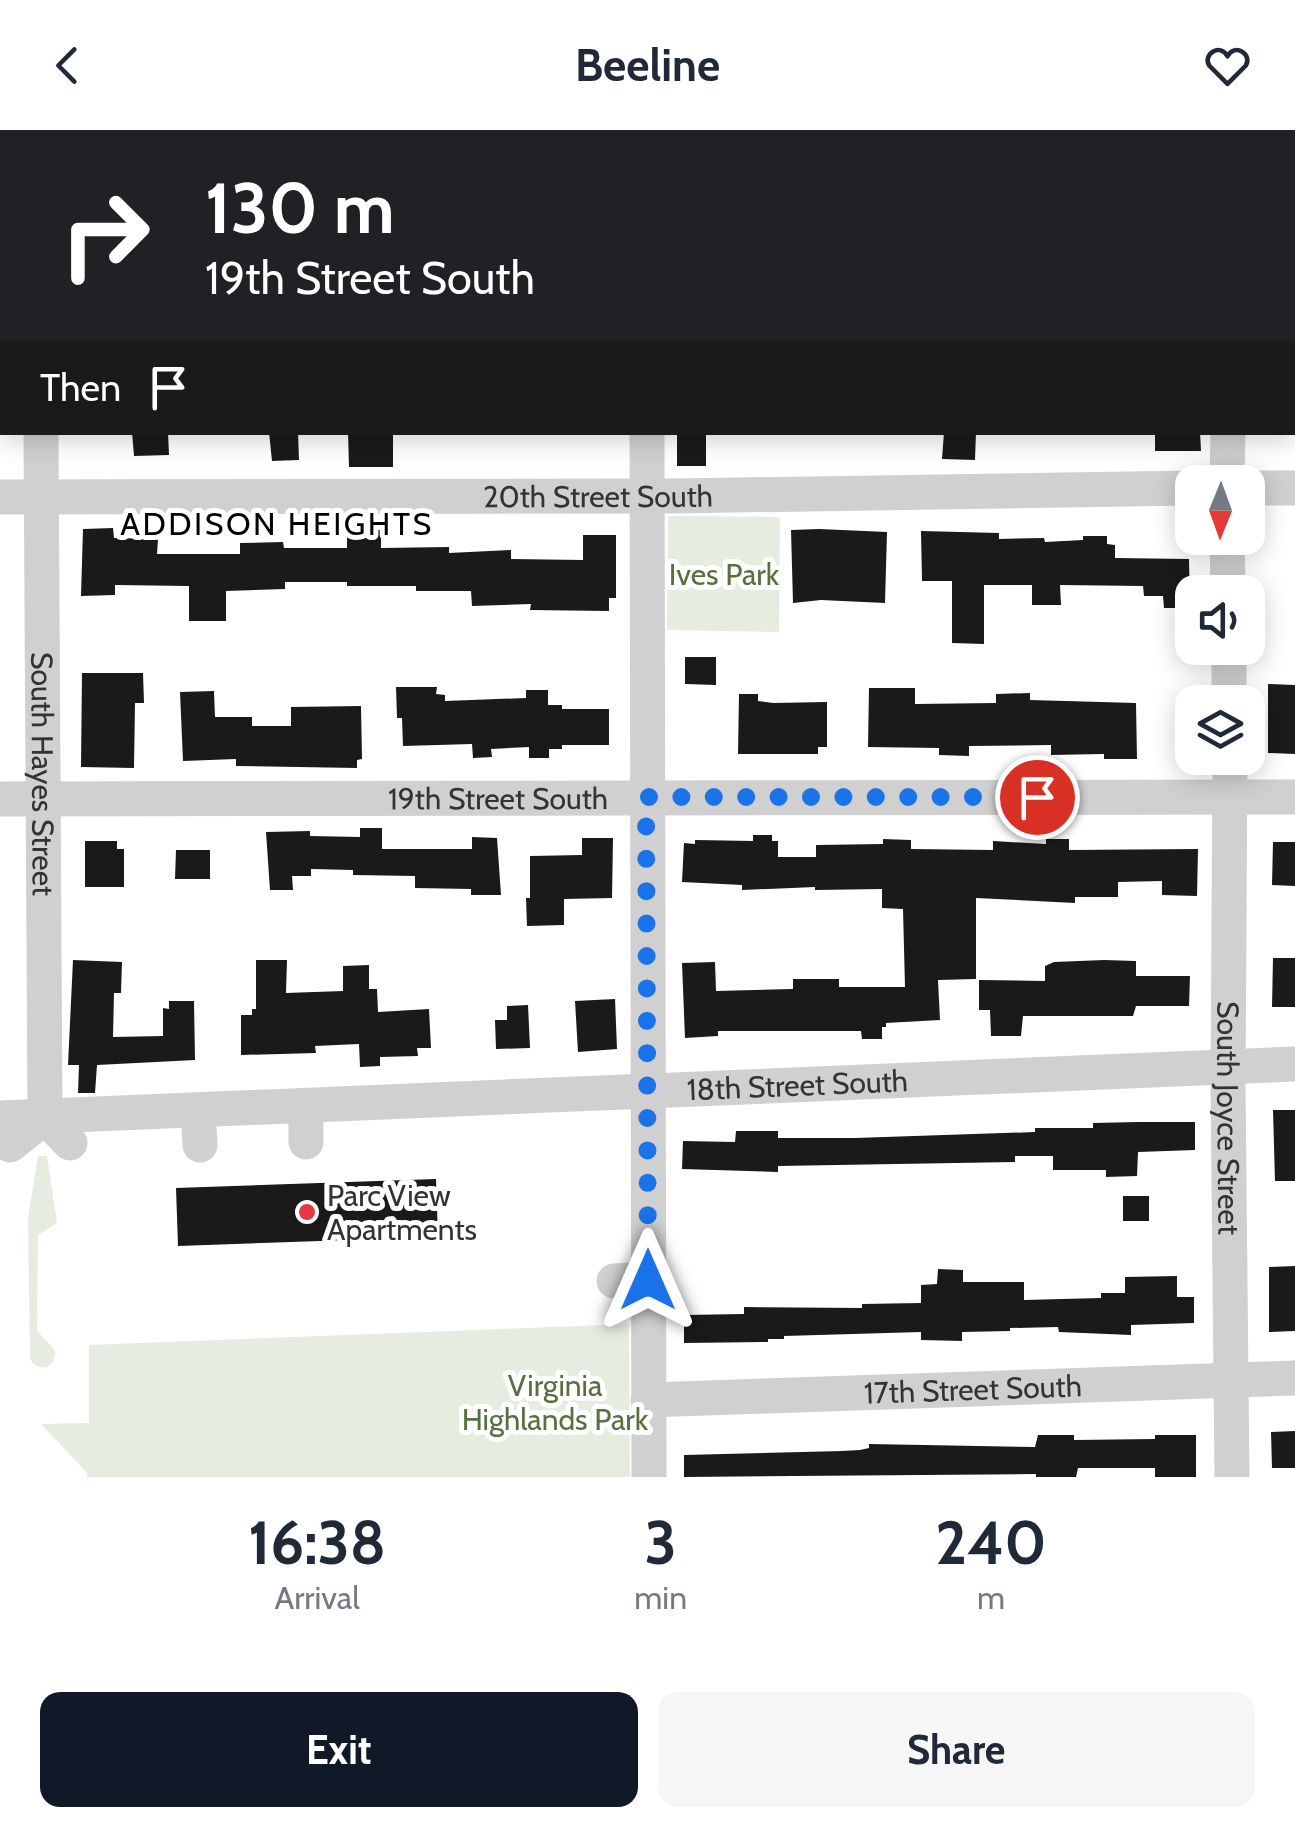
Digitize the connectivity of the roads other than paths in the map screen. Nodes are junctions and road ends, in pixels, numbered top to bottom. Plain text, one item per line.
1 (41, 435) edge
2 (647, 435) edge
3 (1228, 435) edge
4 (1227, 465) edge
5 (1175, 488) edge
6 (1265, 488) edge
7 (1295, 488) edge
8 (646, 495) junction
9 (0, 497) edge
10 (42, 498) junction
11 (1230, 775) edge
12 (646, 797) junction
13 (1230, 797) junction
14 (1295, 797) edge
15 (0, 799) edge
16 (43, 799) junction
17 (1295, 1064) edge
18 (1228, 1068) junction
19 (646, 1093) junction
20 (306, 1106) junction
21 (45, 1117) junction
22 (5, 1132) edge
23 (306, 1142) dead end
24 (70, 1143) dead end
25 (1295, 1378) edge
26 (1232, 1380) junction
27 (648, 1400) junction
28 (649, 1477) edge
29 (1232, 1477) edge

1 - 10 street, South Hayes Street
2 - 8 street
3 - 4 street
5 - 8 street, 20th Street South
6 - 7 street
8 - 10 street, 20th Street South
8 - 12 street
9 - 10 street, 20th Street South
10 - 16 street, South Hayes Street
11 - 13 street, South Joyce Street
12 - 13 street, 19th Street South
12 - 16 street, 19th Street South
12 - 19 street
13 - 14 street, 19th Street South
13 - 18 street, South Joyce Street
15 - 16 street, 19th Street South
16 - 21 street, South Hayes Street
17 - 18 street, 18th Street South
18 - 19 street, 18th Street South
18 - 26 street, South Joyce Street
19 - 20 street, 18th Street South
19 - 27 street
20 - 21 street, 18th Street South
20 - 23 street
21 - 22 street, 18th Street South
21 - 24 street
25 - 26 street, 17th Street South
26 - 27 street, 17th Street South
26 - 29 street, South Joyce Street
27 - 28 street

